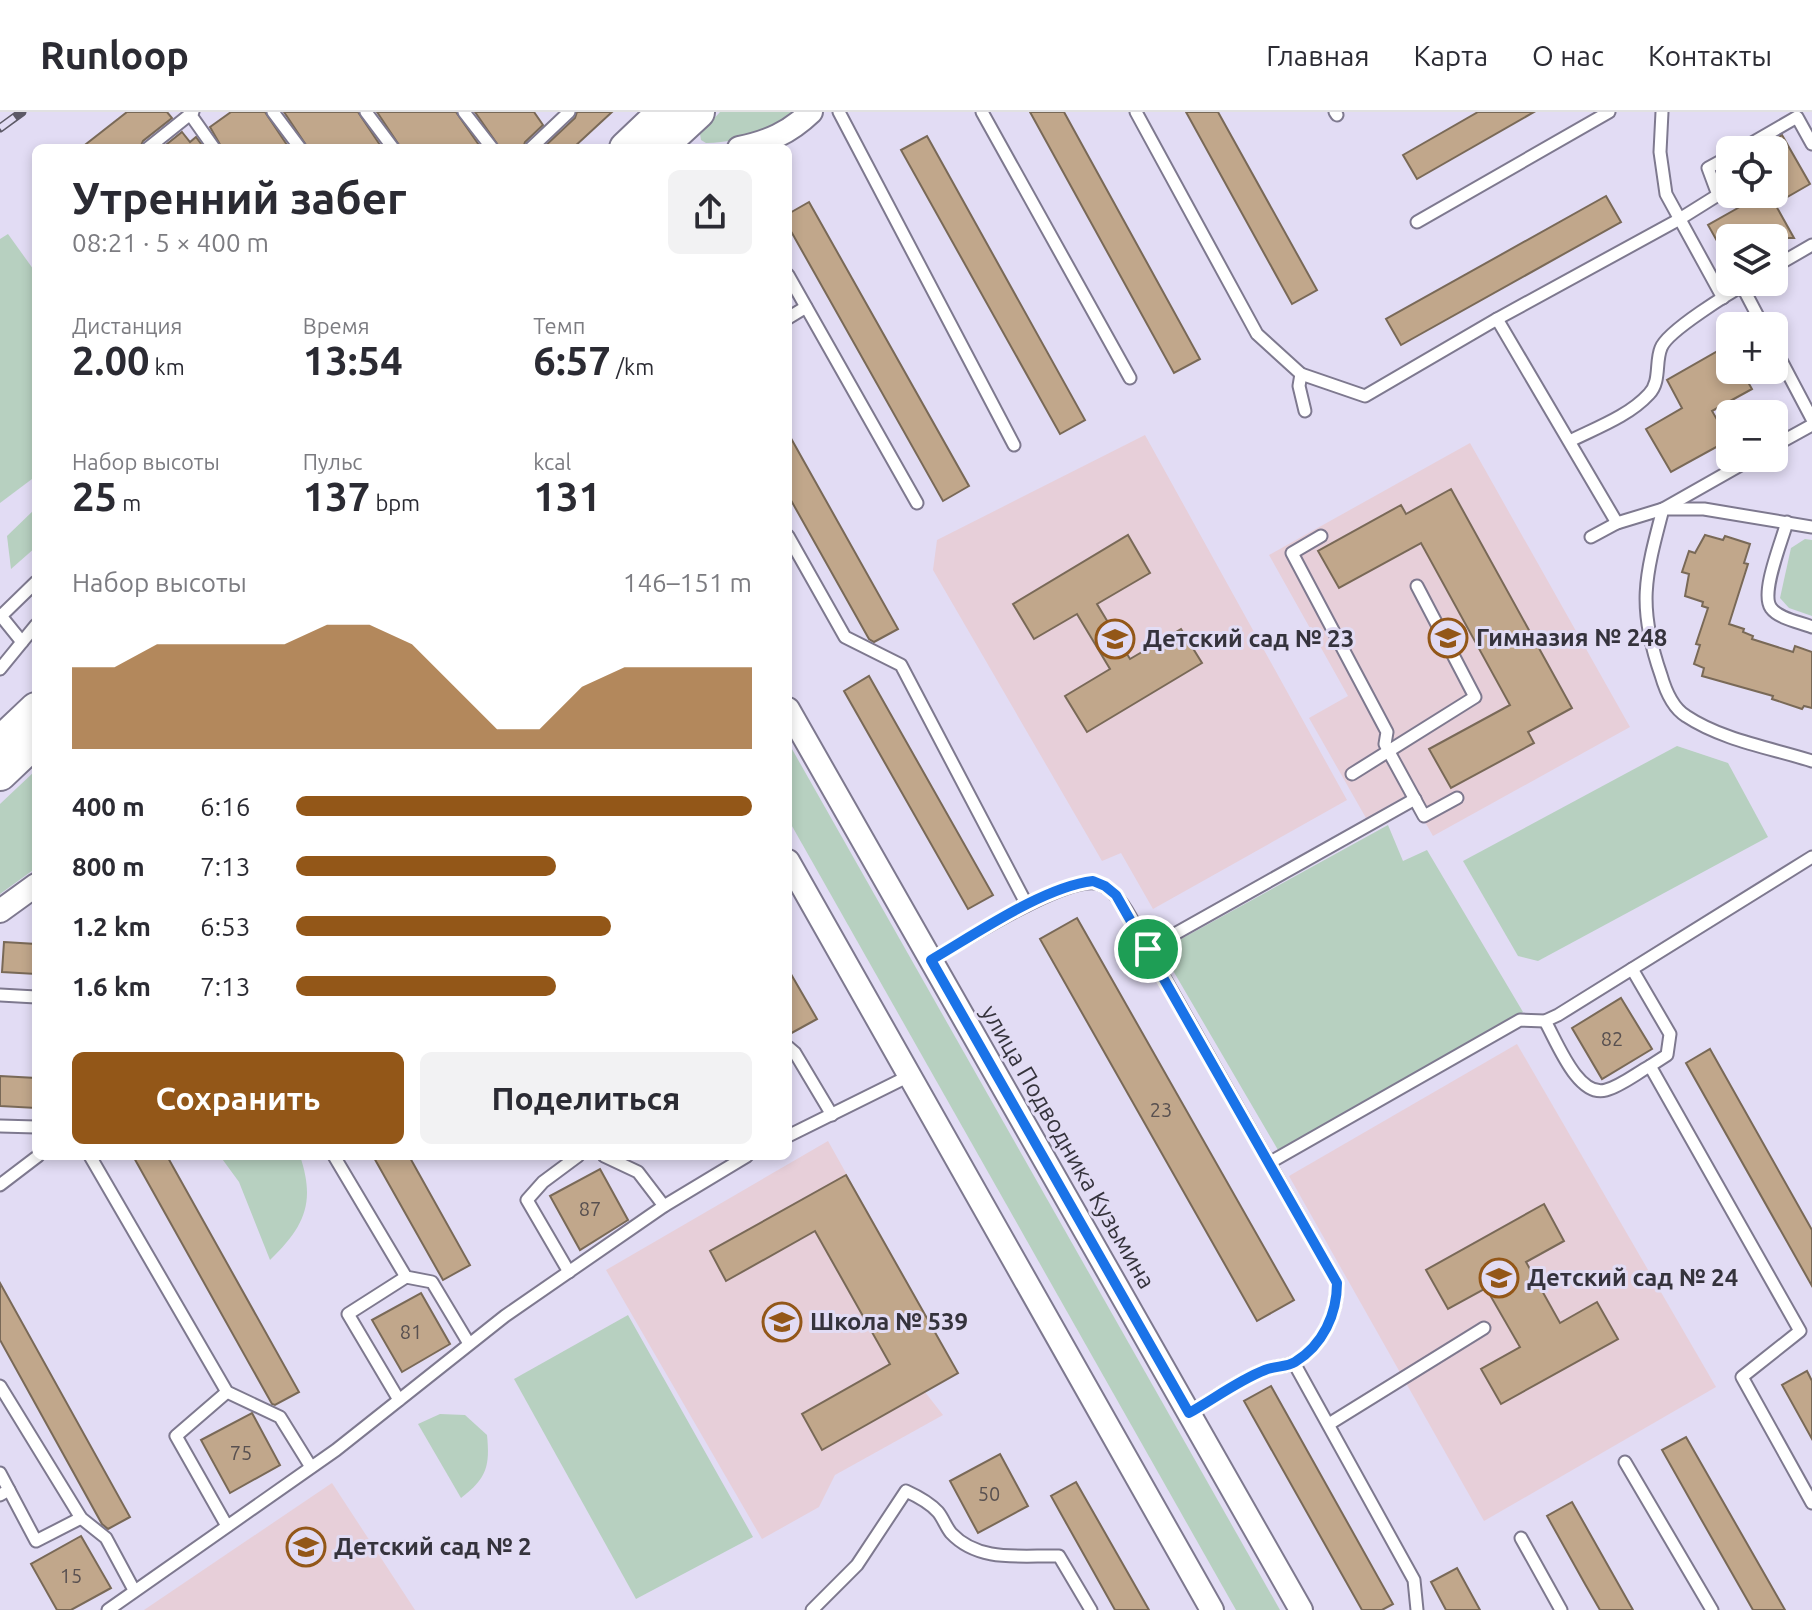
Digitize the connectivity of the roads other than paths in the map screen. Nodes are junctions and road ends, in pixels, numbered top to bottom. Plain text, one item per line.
1 (273, 112) edge
2 (366, 112) edge
3 (464, 112) edge
4 (664, 112) edge
5 (698, 112) edge
6 (811, 112) edge
7 (839, 112) edge
8 (982, 112) edge
9 (1136, 112) edge
10 (1609, 112) edge
11 (1662, 112) edge
12 (192, 113) edge
13 (563, 114) edge
14 (1764, 136) edge
15 (153, 144) edge
16 (211, 144) edge
17 (297, 144) edge
18 (390, 144) edge
19 (489, 144) edge
20 (535, 144) edge
21 (630, 144) edge
22 (663, 144) edge
23 (759, 144) edge
24 (1812, 144) edge
25 (1716, 164) edge
26 (1716, 190) edge
27 (1716, 196) edge
28 (1678, 220) junction
29 (1417, 222) dead end
30 (1812, 245) edge
31 (1788, 259) edge
32 (792, 282) edge
33 (1726, 296) edge
34 (1723, 298) junction
35 (806, 307) junction
36 (792, 316) edge
37 (1497, 319) junction
38 (1301, 374) junction
39 (1788, 375) edge
40 (1130, 378) dead end
41 (1305, 411) dead end
42 (1812, 422) edge
43 (1788, 437) edge
44 (1570, 441) junction
45 (1014, 445) dead end
46 (1728, 472) edge
47 (917, 503) dead end
48 (1663, 509) junction
49 (1787, 522) junction
50 (1617, 523) junction
51 (1812, 527) edge
52 (1321, 536) dead end
53 (1591, 537) dead end
54 (792, 543) edge
55 (32, 586) edge
56 (1417, 586) dead end
57 (1812, 627) edge
58 (32, 630) edge
59 (22, 642) junction
60 (0, 669) edge
61 (32, 714) edge
62 (792, 716) edge
63 (14, 735) edge
64 (1389, 752) junction
65 (1812, 761) edge
66 (0, 774) edge
67 (1352, 774) dead end
68 (1457, 798) dead end
69 (1415, 799) junction
70 (1812, 857) edge
71 (792, 868) edge
72 (32, 888) edge
73 (1027, 905) junction
74 (0, 911) edge
75 (1148, 949) junction
76 (931, 960) junction
77 (1632, 969) junction
78 (0, 995) edge
79 (32, 997) edge
80 (1545, 1021) junction
81 (792, 1050) edge
82 (1650, 1066) junction
83 (909, 1076) junction
84 (832, 1115) junction
85 (0, 1126) edge
86 (32, 1127) edge
87 (792, 1134) edge
88 (33, 1160) edge
89 (92, 1160) edge
90 (336, 1160) edge
91 (573, 1160) edge
92 (612, 1160) edge
93 (735, 1160) edge
94 (1269, 1163) junction
95 (0, 1185) edge
96 (664, 1206) junction
97 (569, 1272) junction
98 (406, 1277) junction
99 (1484, 1328) dead end
100 (468, 1342) junction
101 (1294, 1363) junction
102 (0, 1386) edge
103 (227, 1392) junction
104 (399, 1400) junction
105 (1189, 1413) junction
106 (1329, 1424) junction
107 (1625, 1462) dead end
108 (311, 1467) junction
109 (0, 1473) edge
110 (4, 1493) edge
111 (1812, 1503) edge
112 (81, 1518) junction
113 (227, 1526) junction
114 (1521, 1538) dead end
115 (134, 1590) junction
116 (108, 1610) edge
117 (812, 1610) edge
118 (1091, 1610) edge
119 (1212, 1610) edge
120 (1301, 1610) edge
121 (1417, 1610) edge
122 (1561, 1610) edge
123 (1712, 1610) edge

1 - 17 lane
2 - 18 lane
3 - 19 lane
4 - 21 main road
5 - 22 main road
6 - 23 street
7 - 45 lane
8 - 40 lane
9 - 38 lane
10 - 29 lane
11 - 28 lane
12 - 15 lane
12 - 16 lane
13 - 20 lane
14 - 24 lane
25 - 26 lane
27 - 28 lane
28 - 34 lane
28 - 37 lane
30 - 31 lane
32 - 35 lane
33 - 34 lane
34 - 44 lane
35 - 36 lane
35 - 47 lane
37 - 38 lane
37 - 44 lane
38 - 41 lane
39 - 42 lane
42 - 43 lane
44 - 50 lane
46 - 48 lane
48 - 49 lane
48 - 50 lane
48 - 65 lane
49 - 51 lane
49 - 57 lane
50 - 53 lane
52 - 64 lane
54 - 73 lane
55 - 59 lane
56 - 64 lane
58 - 59 lane
59 - 60 lane
61 - 63 main road
62 - 76 street, улица Подводника Кузьмина
63 - 66 main road
64 - 67 lane
64 - 69 lane
68 - 69 lane
69 - 75 lane
70 - 77 lane
71 - 83 street
72 - 74 street
73 - 75 lane
73 - 76 lane
75 - 94 lane
76 - 105 street, улица Подводника Кузьмина
77 - 80 lane
77 - 82 lane
78 - 79 lane
80 - 82 lane
80 - 94 lane
81 - 84 lane
82 - 111 lane
83 - 84 lane
83 - 119 street
84 - 87 lane
85 - 86 lane
88 - 95 lane
89 - 103 lane
90 - 98 lane
91 - 97 lane
92 - 96 lane
93 - 96 lane
94 - 101 lane
96 - 97 lane
97 - 100 lane
98 - 100 lane
98 - 104 lane
99 - 106 lane
100 - 104 lane
101 - 105 lane
101 - 106 lane
102 - 112 lane
103 - 108 lane
103 - 113 lane
104 - 108 lane
105 - 120 street, улица Подводника Кузьмина
106 - 121 lane
107 - 123 lane
108 - 113 lane
109 - 110 lane
110 - 112 lane
112 - 115 lane
113 - 115 lane
114 - 122 lane
115 - 116 lane
117 - 118 lane

